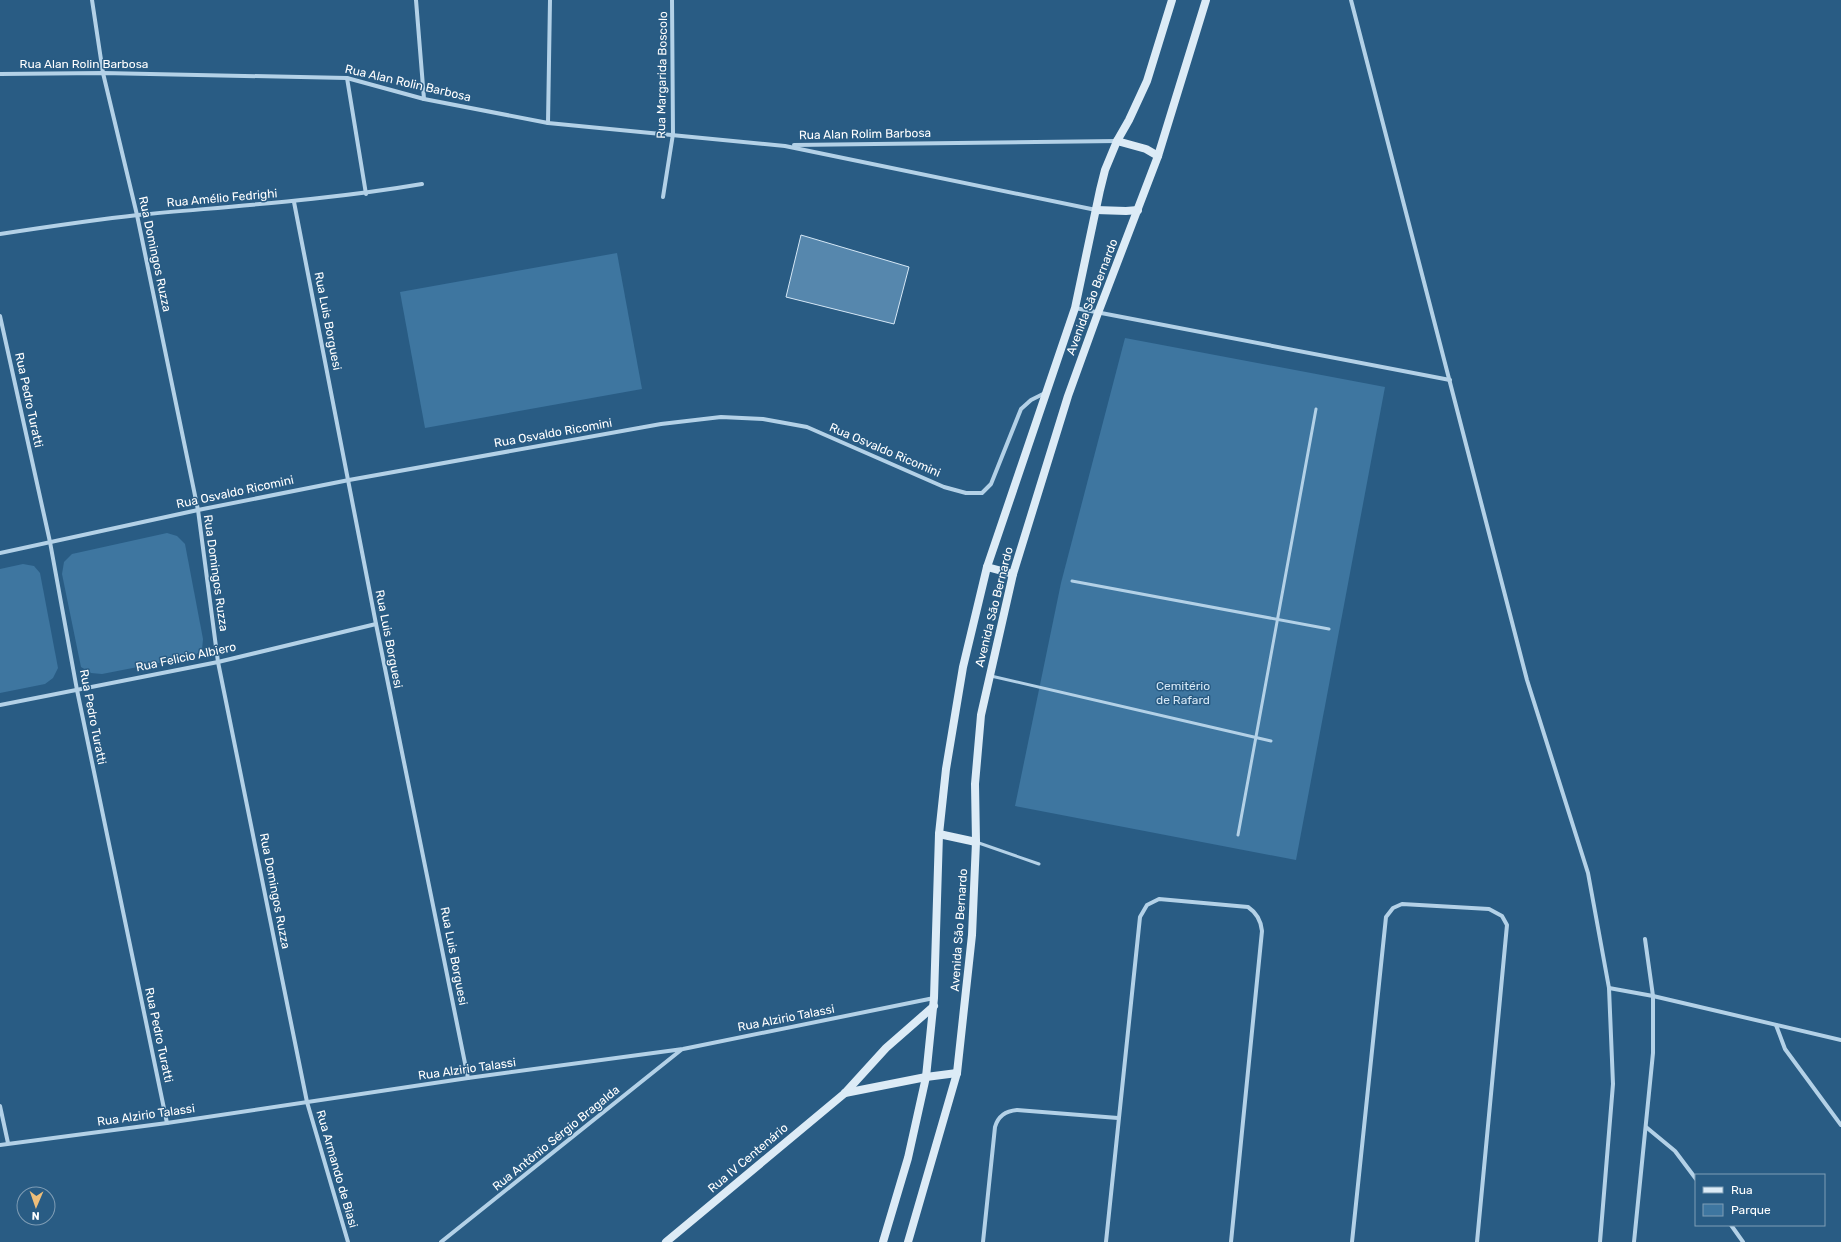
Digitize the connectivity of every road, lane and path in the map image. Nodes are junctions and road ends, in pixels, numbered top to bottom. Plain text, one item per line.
1 (92, 0) edge
2 (416, 0) edge
3 (550, 0) edge
4 (672, 0) edge
5 (1172, 0) edge
6 (1206, 0) edge
7 (1351, 0) edge
8 (103, 73) junction
9 (0, 74) edge
10 (347, 78) junction
11 (424, 99) junction
12 (548, 123) junction
13 (673, 134) junction
14 (1117, 141) junction
15 (785, 146) junction
16 (1158, 156) junction
17 (422, 184) dead end
18 (366, 194) junction
19 (663, 197) dead end
20 (294, 202) junction
21 (1096, 210) junction
22 (1138, 210) junction
23 (137, 215) junction
24 (0, 234) edge
25 (1075, 308) junction
26 (1098, 312) junction
27 (0, 316) edge
28 (1450, 380) junction
29 (1046, 393) junction
30 (1316, 409) dead end
31 (349, 480) junction
32 (198, 510) junction
33 (50, 542) junction
34 (0, 552) edge
35 (986, 567) junction
36 (1013, 574) junction
37 (1072, 581) dead end
38 (1277, 619) junction
39 (376, 624) junction
40 (1329, 629) dead end
41 (218, 662) junction
42 (990, 676) junction
43 (77, 690) junction
44 (0, 705) edge
45 (1256, 737) junction
46 (1271, 740) dead end
47 (940, 834) junction
48 (1238, 835) dead end
49 (976, 842) junction
50 (1039, 864) dead end
51 (1645, 940) dead end
52 (1609, 988) junction
53 (1654, 996) junction
54 (934, 1002) junction
55 (1776, 1025) junction
56 (1841, 1040) edge
57 (683, 1049) junction
58 (957, 1073) junction
59 (926, 1077) junction
60 (468, 1078) junction
61 (845, 1093) junction
62 (307, 1102) junction
63 (0, 1106) edge
64 (1118, 1118) junction
65 (167, 1123) junction
66 (1841, 1125) edge
67 (1646, 1127) junction
68 (8, 1144) junction
69 (0, 1145) edge
70 (1695, 1178) edge
71 (1732, 1226) edge
72 (348, 1242) edge
73 (441, 1242) edge
74 (666, 1242) edge
75 (883, 1242) edge
76 (908, 1242) edge
77 (983, 1242) edge
78 (1106, 1242) edge
79 (1231, 1242) edge
80 (1352, 1242) edge
81 (1477, 1242) edge
82 (1600, 1242) edge
83 (1634, 1242) edge
84 (1743, 1242) edge

1 - 8 street, Rua Domingos Ruzza
2 - 11 street
3 - 12 street
4 - 13 street, Rua Margarida Boscolo
5 - 14 main road, Avenida São Bernardo
6 - 16 main road, Avenida São Bernardo
7 - 28 street
8 - 9 street, Rua Alan Rolin Barbosa
8 - 10 street, Rua Alan Rolin Barbosa
8 - 23 street, Rua Domingos Ruzza
10 - 11 street, Rua Alan Rolin Barbosa
10 - 18 street
11 - 12 street, Rua Alan Rolin Barbosa
12 - 13 street, Rua Alan Rolin Barbosa
13 - 15 street, Rua Alan Rolin Barbosa
13 - 19 street, Rua Margarida Boscolo
14 - 15 street, Rua Alan Rolim Barbosa
14 - 16 main road
14 - 21 main road, Avenida São Bernardo
15 - 21 street, Rua Alan Rolim Barbosa
16 - 22 main road, Avenida São Bernardo
17 - 18 street, Rua Amélio Fedrighi
18 - 20 street, Rua Amélio Fedrighi
20 - 23 street, Rua Amélio Fedrighi
20 - 31 street, Rua Luis Borguesi
21 - 22 main road
21 - 25 main road, Avenida São Bernardo
22 - 26 main road, Avenida São Bernardo
23 - 24 street, Rua Amélio Fedrighi
23 - 32 street, Rua Domingos Ruzza
25 - 26 street
25 - 29 main road, Avenida São Bernardo
26 - 28 street
26 - 36 main road, Avenida São Bernardo
27 - 33 street, Rua Pedro Turatti
28 - 52 street
29 - 31 street, Rua Osvaldo Ricomini
29 - 35 main road, Avenida São Bernardo
30 - 38 lane
31 - 32 street, Rua Osvaldo Ricomini
31 - 39 street, Rua Luis Borguesi
32 - 33 street, Rua Osvaldo Ricomini
32 - 41 street, Rua Domingos Ruzza
33 - 34 street, Rua Osvaldo Ricomini
33 - 43 street, Rua Pedro Turatti
35 - 36 main road
35 - 47 main road, Avenida São Bernardo
36 - 42 main road, Avenida São Bernardo
37 - 38 lane
38 - 40 lane
38 - 45 lane
39 - 41 street, Rua Felicio Albiero
39 - 60 street, Rua Luis Borguesi
41 - 43 street, Rua Felicio Albiero
41 - 62 street, Rua Domingos Ruzza
42 - 45 lane
42 - 49 main road, Avenida São Bernardo
43 - 44 street, Rua Felicio Albiero
43 - 65 street, Rua Pedro Turatti
45 - 46 lane
45 - 48 lane
47 - 49 main road
47 - 54 main road, Avenida São Bernardo
49 - 50 lane
49 - 58 main road, Avenida São Bernardo
51 - 53 street
52 - 53 street
52 - 82 street
53 - 55 street
53 - 67 street
54 - 57 street, Rua Alzirio Talassi
54 - 59 main road, Avenida São Bernardo
54 - 61 main road, Rua IV Centenário
55 - 56 street
55 - 66 street
57 - 60 street, Rua Alzirio Talassi
57 - 73 street, Rua Antônio Sérgio Bragalda
58 - 59 main road, Rua IV Centenário
58 - 76 main road, Avenida São Bernardo
59 - 61 main road, Rua IV Centenário
59 - 75 main road, Avenida São Bernardo
60 - 62 street, Rua Alzirio Talassi
61 - 74 main road, Rua IV Centenário
62 - 65 street, Rua Alzirio Talassi
62 - 72 street, Rua Armando de Biasi
63 - 68 street
64 - 77 street
64 - 78 street
64 - 79 street
65 - 68 street, Rua Alzirio Talassi
67 - 70 street
67 - 83 street
68 - 69 street, Rua Alzirio Talassi
71 - 84 street
80 - 81 street

